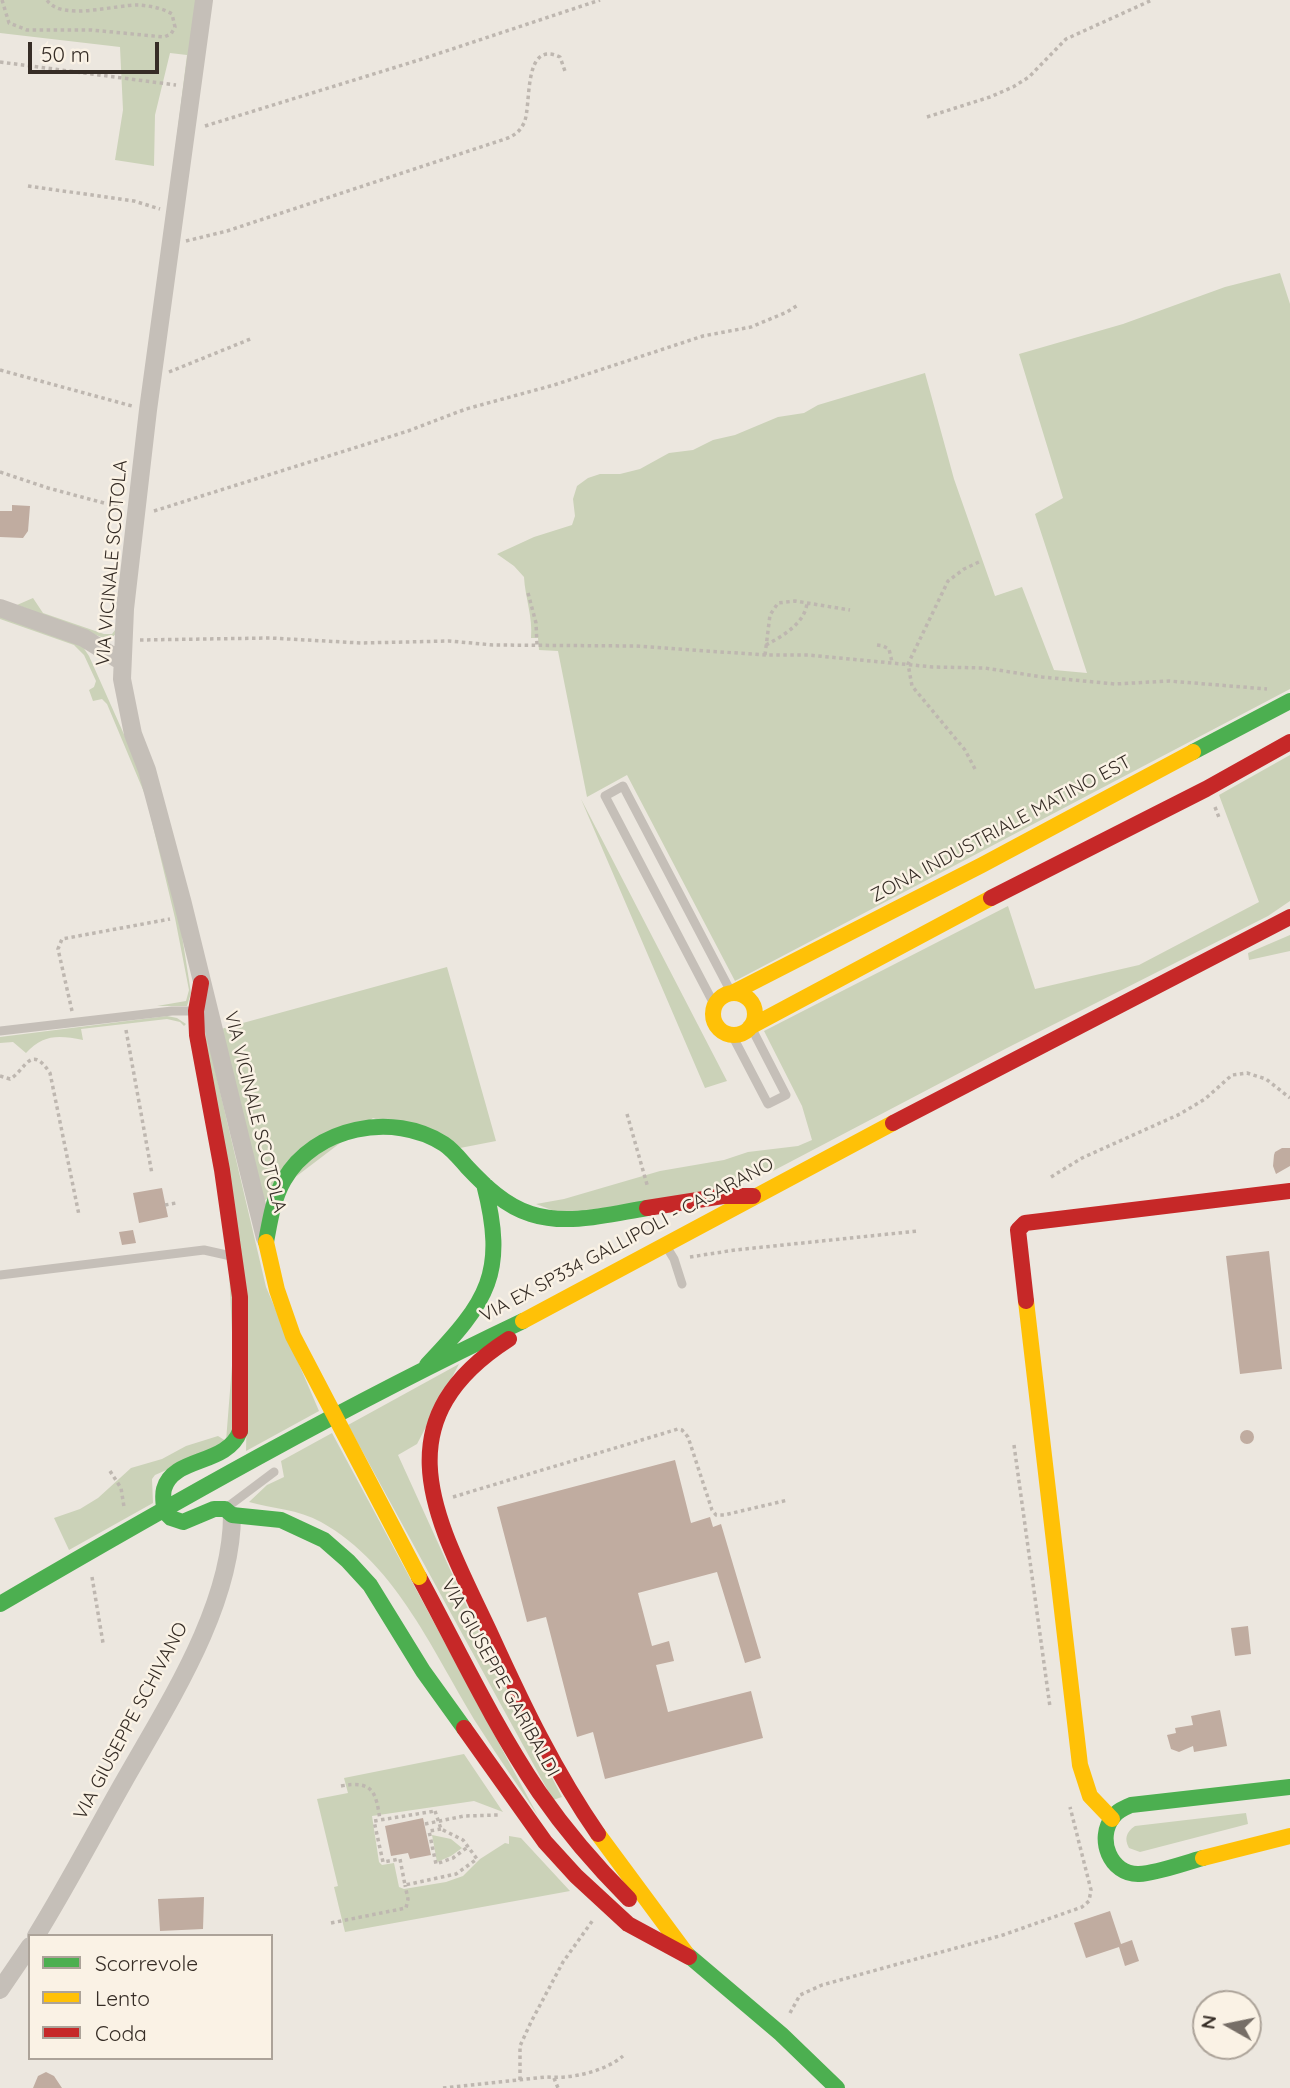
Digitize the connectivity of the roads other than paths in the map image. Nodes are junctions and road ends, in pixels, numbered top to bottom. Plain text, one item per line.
1 (204, 0) edge
2 (0, 608) edge
3 (121, 661) junction
4 (1290, 701) edge
5 (1290, 743) edge
6 (1155, 793) junction
7 (1286, 921) edge
8 (909, 922) junction
9 (201, 983) junction
10 (732, 993) junction
11 (715, 1006) junction
12 (196, 1011) junction
13 (750, 1027) junction
14 (0, 1031) edge
15 (732, 1035) junction
16 (484, 1184) junction
17 (1290, 1191) edge
18 (753, 1196) junction
19 (266, 1242) junction
20 (665, 1244) junction
21 (236, 1257) junction
22 (0, 1275) edge
23 (682, 1284) dead end
24 (541, 1312) junction
25 (422, 1369) junction
26 (274, 1472) dead end
27 (164, 1511) junction
28 (229, 1512) junction
29 (0, 1604) edge
30 (1290, 1787) edge
31 (1112, 1819) junction
32 (1290, 1836) edge
33 (37, 1934) edge
34 (28, 1949) edge
35 (689, 1957) junction
36 (0, 1990) edge
37 (837, 2088) edge

1 - 3 street, VIA VICINALE SCOTOLA
2 - 3 street
3 - 9 street, VIA VICINALE SCOTOLA
4 - 6 main road, ZONA INDUSTRIALE MATINO EST
5 - 6 main road, ZONA INDUSTRIALE MATINO EST
6 - 8 main road, ZONA INDUSTRIALE MATINO EST
6 - 8 main road, ZONA INDUSTRIALE MATINO EST
7 - 18 main road, VIA EX SP334 GALLIPOLI - CASARANO
8 - 10 main road, ZONA INDUSTRIALE MATINO EST
8 - 13 main road, ZONA INDUSTRIALE MATINO EST
9 - 12 main road
9 - 19 street, VIA VICINALE SCOTOLA
10 - 11 main road, ZONA INDUSTRIALE MATINO EST
10 - 11 lane
10 - 13 main road
11 - 15 main road
12 - 14 lane
12 - 21 main road
13 - 15 main road, ZONA INDUSTRIALE MATINO EST
13 - 15 lane
16 - 18 main road
16 - 19 main road
16 - 25 main road
17 - 31 main road
18 - 20 main road, VIA EX SP334 GALLIPOLI - CASARANO
19 - 35 main road, VIA GIUSEPPE GARIBALDI, bridge
20 - 23 lane
20 - 24 main road, VIA EX SP334 GALLIPOLI - CASARANO
21 - 22 lane
21 - 27 main road
24 - 25 main road, VIA EX SP334 GALLIPOLI - CASARANO
24 - 35 main road
25 - 27 main road, VIA EX SP334 GALLIPOLI - CASARANO
26 - 28 lane
27 - 28 main road
27 - 29 main road, VIA EX SP334 GALLIPOLI - CASARANO
28 - 33 street, VIA GIUSEPPE SCHIVANO
28 - 35 main road
30 - 31 main road
31 - 32 main road
34 - 36 street
35 - 37 main road, VIA GIUSEPPE GARIBALDI

